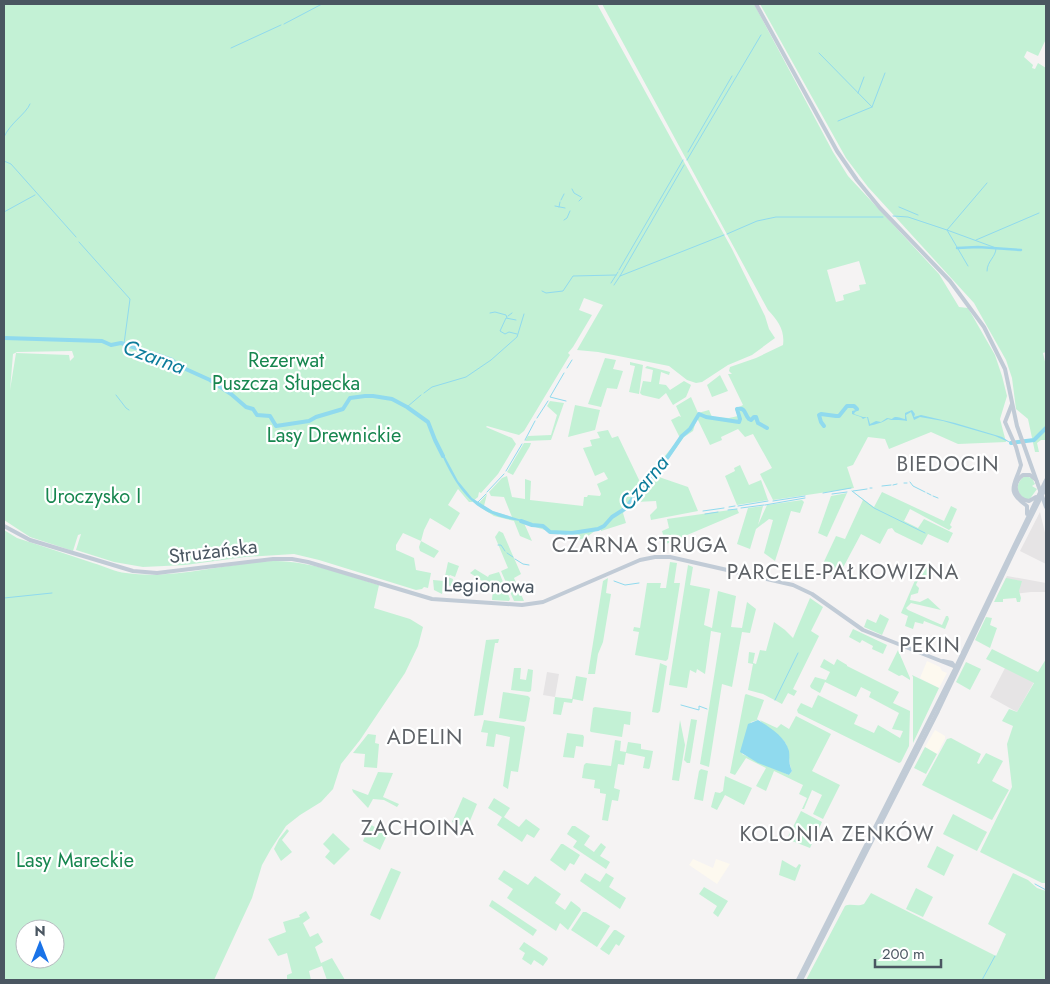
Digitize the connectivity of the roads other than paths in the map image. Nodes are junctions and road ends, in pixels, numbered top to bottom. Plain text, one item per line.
1 (756, 4) edge
2 (1013, 402) junction
3 (1006, 416) junction
4 (1015, 416) junction
5 (1046, 480) edge
6 (1037, 482) junction
7 (1046, 489) edge
8 (1039, 494) junction
9 (1046, 507) edge
10 (1026, 521) junction
11 (4, 526) edge
12 (428, 598) joint
13 (957, 668) junction
14 (799, 980) edge

1 - 2 main road
2 - 3 main road
2 - 4 main road
3 - 4 main road
3 - 10 main road
4 - 6 main road
5 - 8 main road
6 - 8 main road
6 - 9 main road, bridge
7 - 13 main road
8 - 10 main road
10 - 13 main road
11 - 12 main road, Strużańska
12 - 13 main road, Legionowa
13 - 14 main road

